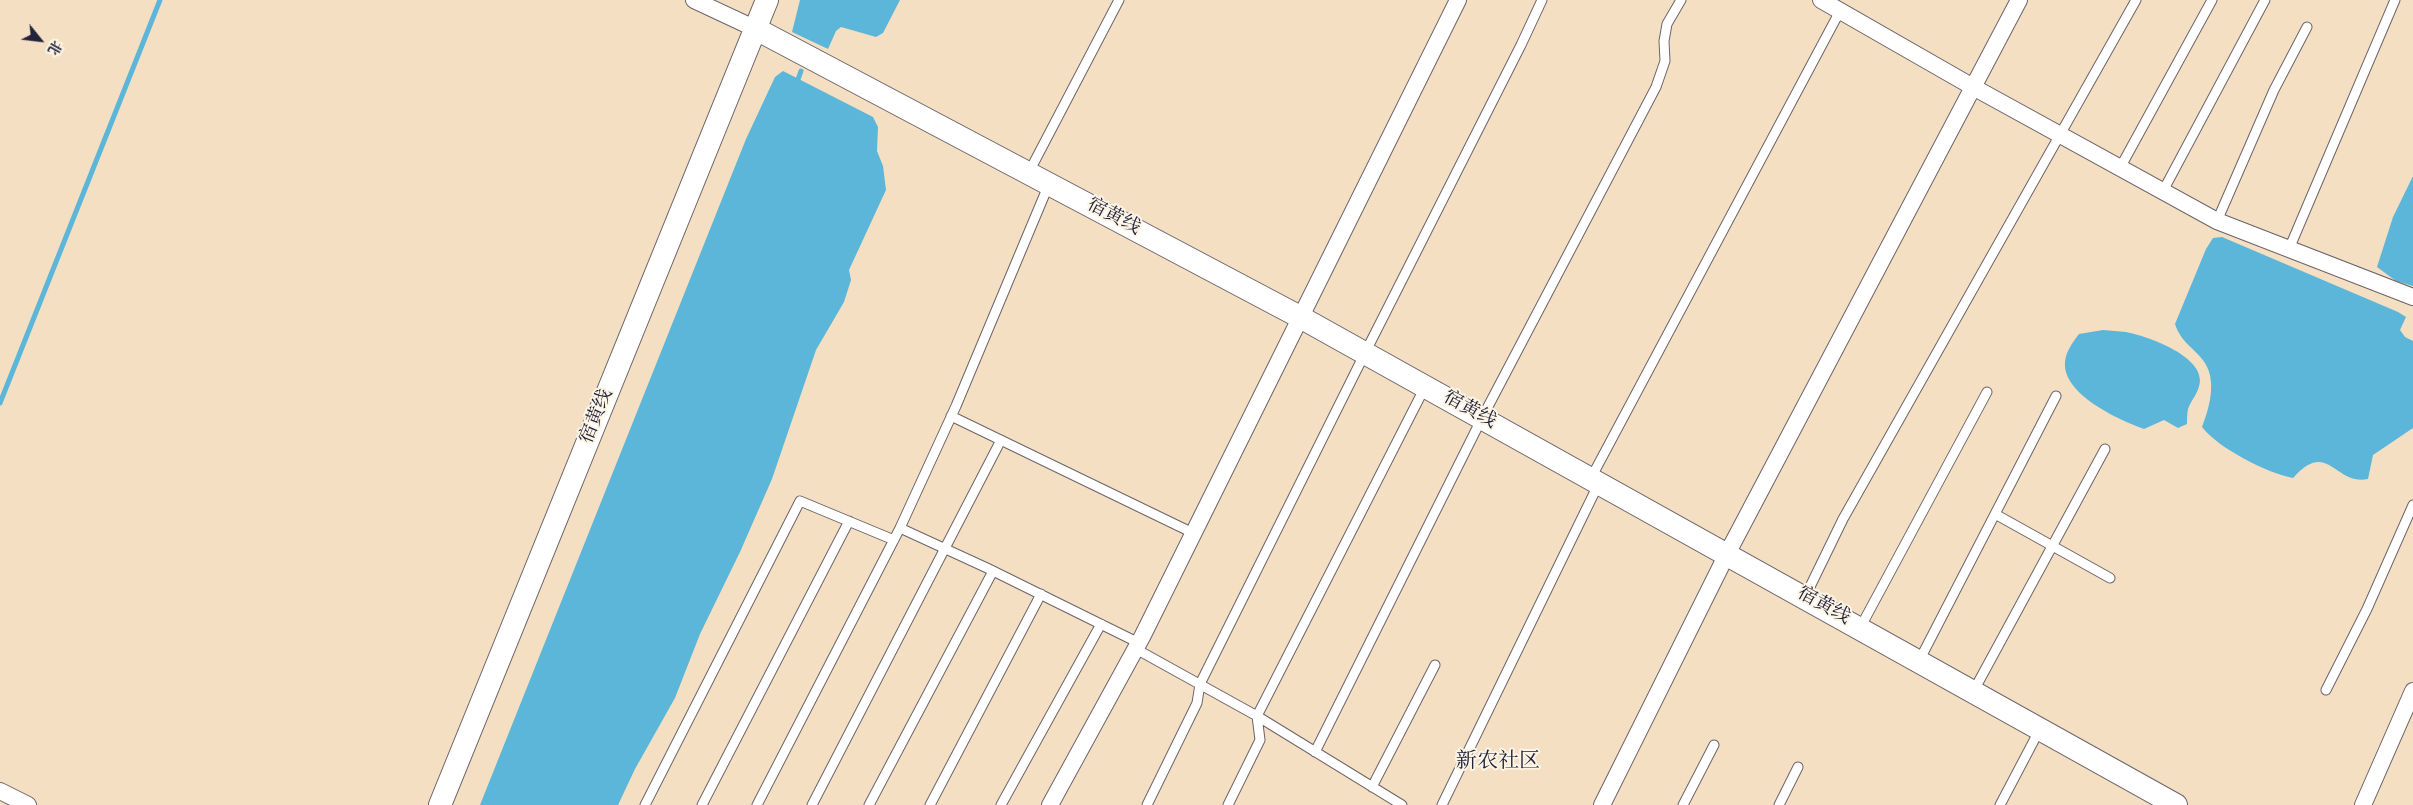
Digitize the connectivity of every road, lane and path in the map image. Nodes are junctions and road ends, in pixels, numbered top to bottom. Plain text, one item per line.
1 (694, 0) edge
2 (767, 0) edge
3 (1120, 0) edge
4 (1458, 0) edge
5 (1542, 0) edge
6 (1681, 0) edge
7 (1821, 0) edge
8 (2019, 0) edge
9 (2136, 0) edge
10 (2212, 0) edge
11 (2265, 0) edge
12 (2395, 0) edge
13 (1840, 11) junction
14 (2307, 27) dead end
15 (756, 29) junction
16 (1973, 87) junction
17 (2059, 134) junction
18 (2120, 168) junction
19 (1028, 173) junction
20 (1049, 184) junction
21 (2163, 191) junction
22 (2217, 221) junction
23 (2289, 249) junction
24 (2413, 297) edge
25 (1300, 317) junction
26 (1365, 353) junction
27 (1425, 386) junction
28 (1987, 392) dead end
29 (2056, 396) dead end
30 (951, 416) junction
31 (1482, 418) junction
32 (1000, 440) junction
33 (2105, 449) dead end
34 (1595, 481) junction
35 (2413, 505) edge
36 (1995, 514) junction
37 (849, 521) junction
38 (900, 528) junction
39 (1193, 533) junction
40 (894, 540) junction
41 (2052, 546) junction
42 (945, 548) junction
43 (1727, 554) junction
44 (993, 571) junction
45 (2110, 578) dead end
46 (1041, 594) junction
47 (1805, 597) junction
48 (1100, 624) junction
49 (1860, 628) junction
50 (1137, 646) junction
51 (1919, 661) junction
52 (1435, 665) dead end
53 (1200, 684) junction
54 (2326, 690) dead end
55 (2413, 691) edge
56 (1973, 692) junction
57 (1256, 716) junction
58 (2040, 729) junction
59 (1714, 745) dead end
60 (1315, 752) junction
61 (1798, 767) dead end
62 (1372, 787) junction
63 (0, 792) edge
64 (28, 805) edge
65 (440, 805) edge
66 (645, 805) edge
67 (702, 805) edge
68 (756, 805) edge
69 (812, 805) edge
70 (869, 805) edge
71 (930, 805) edge
72 (1001, 805) edge
73 (1050, 805) edge
74 (1147, 805) edge
75 (1228, 805) edge
76 (1402, 805) edge
77 (1442, 805) edge
78 (1602, 805) edge
79 (1683, 805) edge
80 (1779, 805) edge
81 (2000, 805) edge
82 (2176, 805) edge
83 (2363, 805) edge

1 - 15 street
2 - 15 main road, 宿黄线
3 - 19 lane
4 - 25 street
5 - 26 lane
6 - 31 lane
7 - 13 street
8 - 16 street
9 - 17 lane
10 - 18 lane
11 - 21 lane
12 - 23 lane
13 - 16 street
13 - 34 lane
14 - 22 lane
15 - 19 main road, 宿黄线
15 - 65 main road, 宿黄线
16 - 17 street
16 - 43 street
17 - 18 street
17 - 47 lane
18 - 21 street
19 - 20 main road, 宿黄线
20 - 25 main road, 宿黄线
20 - 30 lane
21 - 22 street
22 - 23 street
23 - 24 street
25 - 26 main road, 宿黄线
25 - 39 street
26 - 27 main road, 宿黄线
26 - 53 lane
27 - 31 main road, 宿黄线
27 - 57 lane
28 - 49 lane
29 - 36 lane
30 - 32 lane
30 - 38 lane
31 - 34 main road, 宿黄线
31 - 60 lane
32 - 39 lane
32 - 42 lane
33 - 41 lane
34 - 43 main road, 宿黄线
34 - 77 lane
35 - 54 lane
36 - 41 lane
36 - 51 lane
37 - 40 lane
37 - 66 lane
37 - 67 lane
38 - 40 lane
38 - 42 lane
39 - 50 street
40 - 68 lane
41 - 45 lane
41 - 56 lane
42 - 44 lane
42 - 69 lane
43 - 47 main road, 宿黄线
43 - 78 street
44 - 46 lane
44 - 70 lane
46 - 48 lane
46 - 71 lane
47 - 49 main road, 宿黄线
48 - 50 lane
48 - 72 lane
49 - 51 main road, 宿黄线
50 - 53 lane
50 - 73 street
51 - 56 main road, 宿黄线
52 - 62 lane
53 - 57 lane
53 - 74 lane
55 - 83 street
56 - 58 main road, 宿黄线
57 - 60 lane
57 - 75 lane
58 - 81 lane
58 - 82 main road, 宿黄线
59 - 79 lane
60 - 62 lane
61 - 80 lane
62 - 76 lane
63 - 64 street

